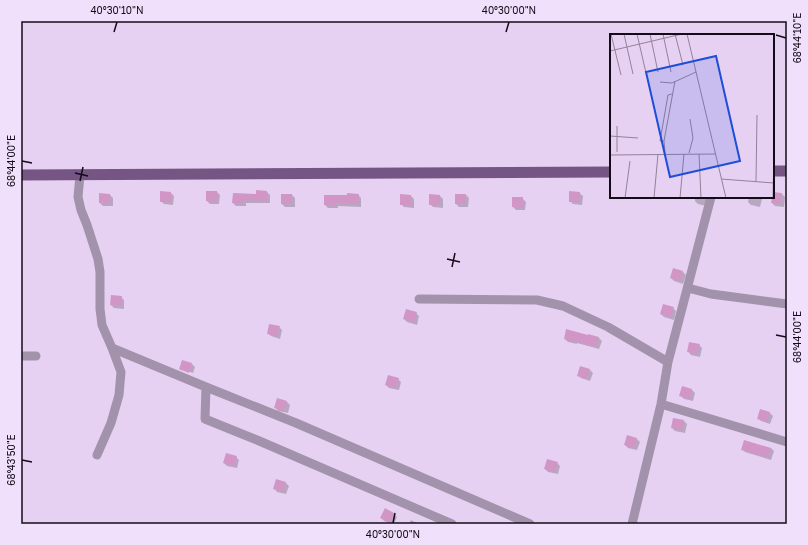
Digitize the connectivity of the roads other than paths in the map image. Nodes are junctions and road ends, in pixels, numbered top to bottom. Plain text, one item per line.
1 (787, 171) edge
2 (610, 172) edge
3 (774, 172) edge
4 (21, 175) edge
5 (80, 175) junction
6 (711, 198) edge
7 (688, 288) junction
8 (419, 299) dead end
9 (787, 304) edge
10 (112, 348) junction
11 (21, 356) edge
12 (36, 356) dead end
13 (668, 362) junction
14 (206, 387) junction
15 (662, 404) junction
16 (787, 442) edge
17 (97, 455) dead end
18 (452, 524) edge
19 (530, 524) edge
20 (632, 524) edge

1 - 3 main road
2 - 5 main road
4 - 5 main road
5 - 10 street
6 - 7 street
7 - 9 street
7 - 13 street
8 - 13 street
10 - 14 street
10 - 17 street
11 - 12 street
13 - 15 street
14 - 18 street
14 - 19 street
15 - 16 street
15 - 20 street

